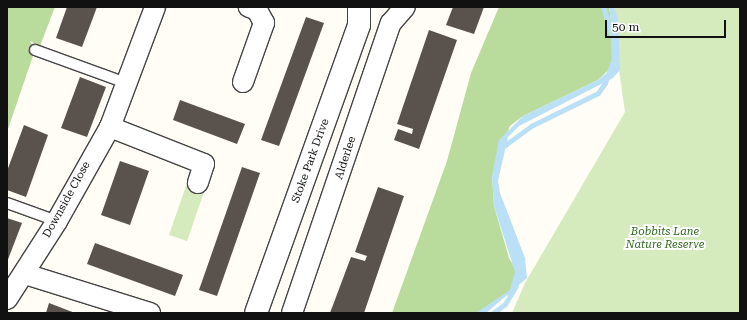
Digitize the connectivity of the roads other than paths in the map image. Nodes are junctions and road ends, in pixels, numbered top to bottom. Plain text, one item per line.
1 (155, 7) edge
2 (249, 7) edge
3 (359, 7) edge
4 (405, 7) edge
5 (35, 50) dead end
6 (243, 82) dead end
7 (126, 83) junction
8 (110, 127) junction
9 (198, 183) dead end
10 (7, 203) edge
11 (57, 221) junction
12 (25, 274) junction
13 (7, 299) edge
14 (150, 313) edge
15 (256, 313) edge
16 (292, 313) edge

1 - 7 street, Downside Close
2 - 6 street
3 - 15 street, Stoke Park Drive
4 - 16 street, Alderlee
5 - 7 lane
7 - 8 street, Downside Close
8 - 9 street
8 - 11 street, Downside Close
10 - 11 lane
11 - 12 street, Downside Close
12 - 13 street, Downside Close
12 - 14 street

